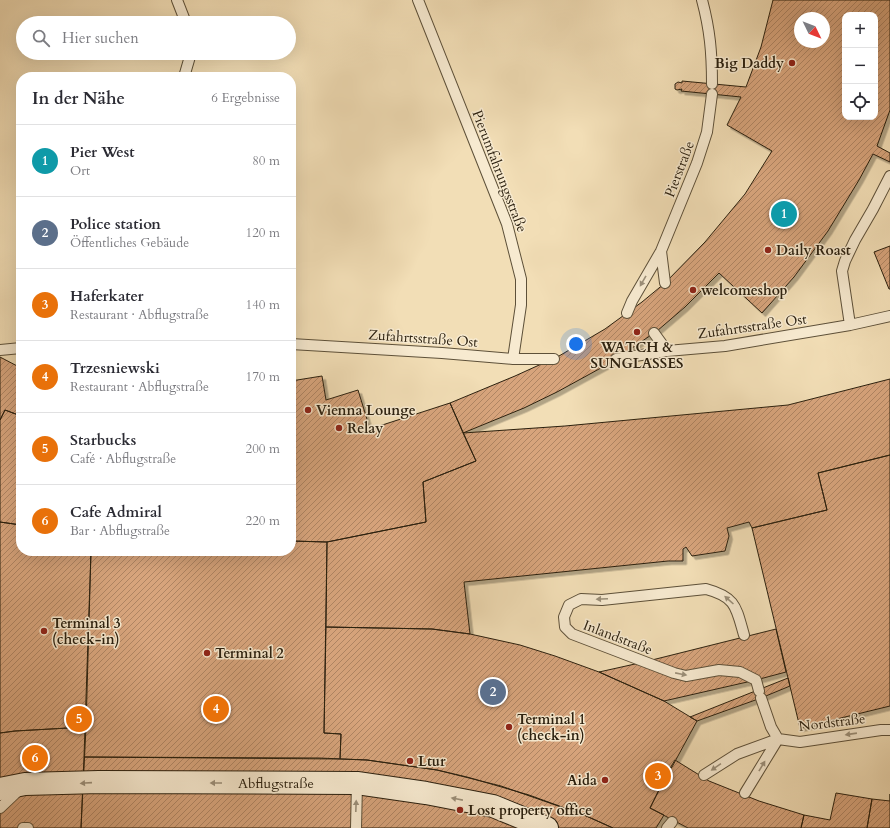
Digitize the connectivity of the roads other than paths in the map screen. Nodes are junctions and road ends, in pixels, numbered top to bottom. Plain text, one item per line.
1 (177, 0) edge
2 (418, 0) edge
3 (702, 0) edge
4 (183, 16) edge
5 (189, 60) edge
6 (185, 72) edge
7 (890, 176) edge
8 (661, 251) junction
9 (665, 282) dead end
10 (627, 313) dead end
11 (890, 316) edge
12 (850, 325) junction
13 (654, 334) dead end
14 (296, 344) edge
15 (16, 348) edge
16 (0, 350) edge
17 (667, 351) junction
18 (513, 359) junction
19 (554, 359) dead end
20 (616, 360) dead end
21 (744, 635) dead end
22 (890, 730) edge
23 (778, 738) junction
24 (704, 775) dead end
25 (25, 784) junction
26 (357, 784) junction
27 (0, 789) edge
28 (745, 793) dead end
29 (0, 808) edge
30 (23, 828) edge
31 (28, 828) edge
32 (356, 828) edge
33 (547, 828) edge

1 - 4 lane
2 - 18 lane, Pierumfahrungsstraße
3 - 8 lane, Pierstraße
5 - 6 lane
7 - 12 lane
8 - 9 lane, Pierstraße
8 -> 10 lane, Pierstraße
11 - 12 lane, Zufahrtsstraße Ost
12 - 17 lane, Zufahrtsstraße Ost
13 - 17 lane
14 - 18 lane, Zufahrtsstraße Ost
15 - 16 lane
17 - 20 lane, Zufahrtsstraße Ost
18 - 19 lane, Zufahrtsstraße Ost
21 -> 23 lane, Inlandstraße
22 -> 23 lane, Nordstraße
23 -> 24 lane
28 -> 23 lane
26 -> 25 street, Abflugstraße
25 - 27 street, Abflugstraße
25 - 29 lane
32 -> 26 lane
33 -> 26 street, Abflugstraße
30 - 31 lane

